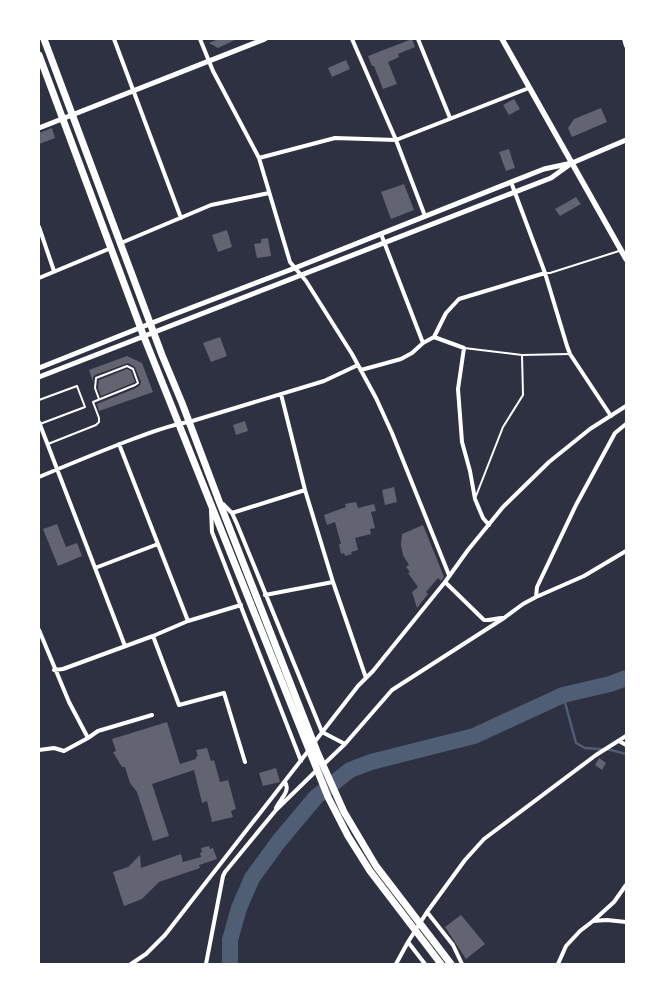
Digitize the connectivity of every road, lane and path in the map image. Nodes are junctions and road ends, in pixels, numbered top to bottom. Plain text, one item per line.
1 (44, 39) edge
2 (114, 39) edge
3 (200, 39) edge
4 (265, 39) edge
5 (352, 39) edge
6 (418, 39) edge
7 (502, 39) edge
8 (624, 39) edge
9 (626, 46) edge
10 (39, 55) edge
11 (208, 61) junction
12 (529, 88) junction
13 (133, 90) junction
14 (72, 115) junction
15 (450, 118) junction
16 (62, 119) junction
17 (39, 128) edge
18 (396, 140) junction
19 (626, 140) edge
20 (259, 158) junction
21 (572, 164) junction
22 (510, 182) junction
23 (514, 192) junction
24 (269, 193) junction
25 (425, 216) junction
26 (181, 218) junction
27 (39, 227) edge
28 (381, 234) junction
29 (121, 243) junction
30 (384, 243) junction
31 (111, 248) junction
32 (622, 250) junction
33 (626, 259) edge
34 (295, 268) junction
35 (54, 271) junction
36 (545, 273) junction
37 (302, 276) junction
38 (39, 278) edge
39 (151, 324) junction
40 (140, 328) junction
41 (154, 333) junction
42 (144, 336) junction
43 (434, 337) junction
44 (423, 343) junction
45 (464, 348) junction
46 (570, 354) junction
47 (522, 355) junction
48 (358, 365) junction
49 (39, 368) edge
50 (361, 370) junction
51 (39, 377) edge
52 (281, 394) junction
53 (99, 399) junction
54 (39, 400) edge
55 (626, 406) edge
56 (611, 416) junction
57 (189, 422) junction
58 (39, 423) edge
59 (179, 424) junction
60 (626, 424) edge
61 (47, 444) junction
62 (119, 444) junction
63 (57, 470) junction
64 (39, 477) edge
65 (305, 490) junction
66 (475, 499) junction
67 (219, 501) junction
68 (211, 505) junction
69 (232, 513) junction
70 (489, 525) junction
71 (158, 544) junction
72 (626, 552) edge
73 (95, 568) junction
74 (449, 575) junction
75 (333, 582) junction
76 (445, 582) junction
77 (265, 595) junction
78 (536, 597) junction
79 (241, 606) junction
80 (504, 618) junction
81 (188, 621) junction
82 (39, 630) edge
83 (153, 636) junction
84 (125, 646) junction
85 (54, 670) junction
86 (366, 678) junction
87 (152, 715) dead end
88 (322, 732) junction
89 (626, 736) edge
90 (88, 738) junction
91 (617, 742) junction
92 (346, 744) junction
93 (626, 745) edge
94 (39, 750) edge
95 (301, 761) junction
96 (245, 762) dead end
97 (285, 782) junction
98 (276, 810) junction
99 (626, 886) edge
100 (427, 912) junction
101 (593, 921) junction
102 (626, 922) edge
103 (408, 942) junction
104 (130, 964) edge
105 (206, 964) edge
106 (396, 964) edge
107 (425, 964) edge
108 (441, 964) edge
109 (451, 964) edge
110 (462, 964) edge
111 (558, 964) edge

1 - 14 highway
2 - 13 street
3 - 11 street
4 - 11 street
5 - 18 street
6 - 15 street
7 - 12 main road
8 - 9 street
10 - 16 highway
11 - 13 street
11 - 20 street
12 - 15 street
12 - 21 main road
13 - 14 street
13 - 26 street
14 - 16 street
14 - 29 highway
15 - 18 street
16 - 17 street
16 - 31 highway
18 - 20 street
18 - 25 street
19 - 21 street
20 - 24 street
21 - 22 street
21 - 23 street
21 - 32 main road
22 - 23 street
22 - 25 street
23 - 30 street
23 - 36 street
24 - 26 street
24 - 34 street
25 - 28 street
26 - 29 street
27 - 35 street
28 - 30 street
28 - 34 street
29 - 39 highway
30 - 37 street
30 - 44 street
31 - 35 street
31 - 40 highway
32 - 33 main road
32 - 36 lane
34 - 37 street
34 - 39 street
35 - 38 street
36 - 43 street
36 - 46 street
37 - 41 street
37 - 48 street
39 - 40 street
39 - 41 highway
40 - 42 highway
40 - 49 street
41 - 42 street
41 - 57 highway
42 - 51 street
42 - 59 highway
43 - 44 street
43 - 45 street
44 - 50 street
45 - 47 lane
45 - 66 street
46 - 47 lane
46 - 56 street
47 - 66 lane
48 - 50 street
48 - 52 street
50 - 74 street
52 - 57 street
52 - 65 street
53 - 53 lane
53 - 61 lane
54 - 58 lane
55 - 56 street
56 - 70 street
57 - 59 street
57 - 67 highway
58 - 61 street
59 - 62 street
59 - 68 highway
60 - 78 street
61 - 63 street
62 - 63 street
62 - 71 street
63 - 64 street
63 - 73 street
65 - 69 street
65 - 75 street
66 - 70 street
67 - 69 street
67 - 109 highway
68 - 79 street
68 - 108 highway
69 - 77 street
70 - 74 street
71 - 73 street
71 - 81 street
72 - 78 street
73 - 84 street
74 - 76 street
75 - 77 street
75 - 86 street
76 - 80 street
76 - 86 street
77 - 88 street
78 - 80 street
79 - 81 street
79 - 95 street
80 - 92 street
81 - 83 street
82 - 85 street
83 - 84 street
83 - 96 street
84 - 85 street
85 - 90 street
86 - 88 street
87 - 90 street
88 - 92 street
88 - 95 street
89 - 91 street
90 - 94 street
91 - 93 street
91 - 100 street
92 - 98 street
95 - 97 street
97 - 98 street
97 - 104 street
98 - 105 street
99 - 101 street
100 - 103 street
100 - 110 street
101 - 102 street
101 - 111 street
103 - 106 street
103 - 107 street

